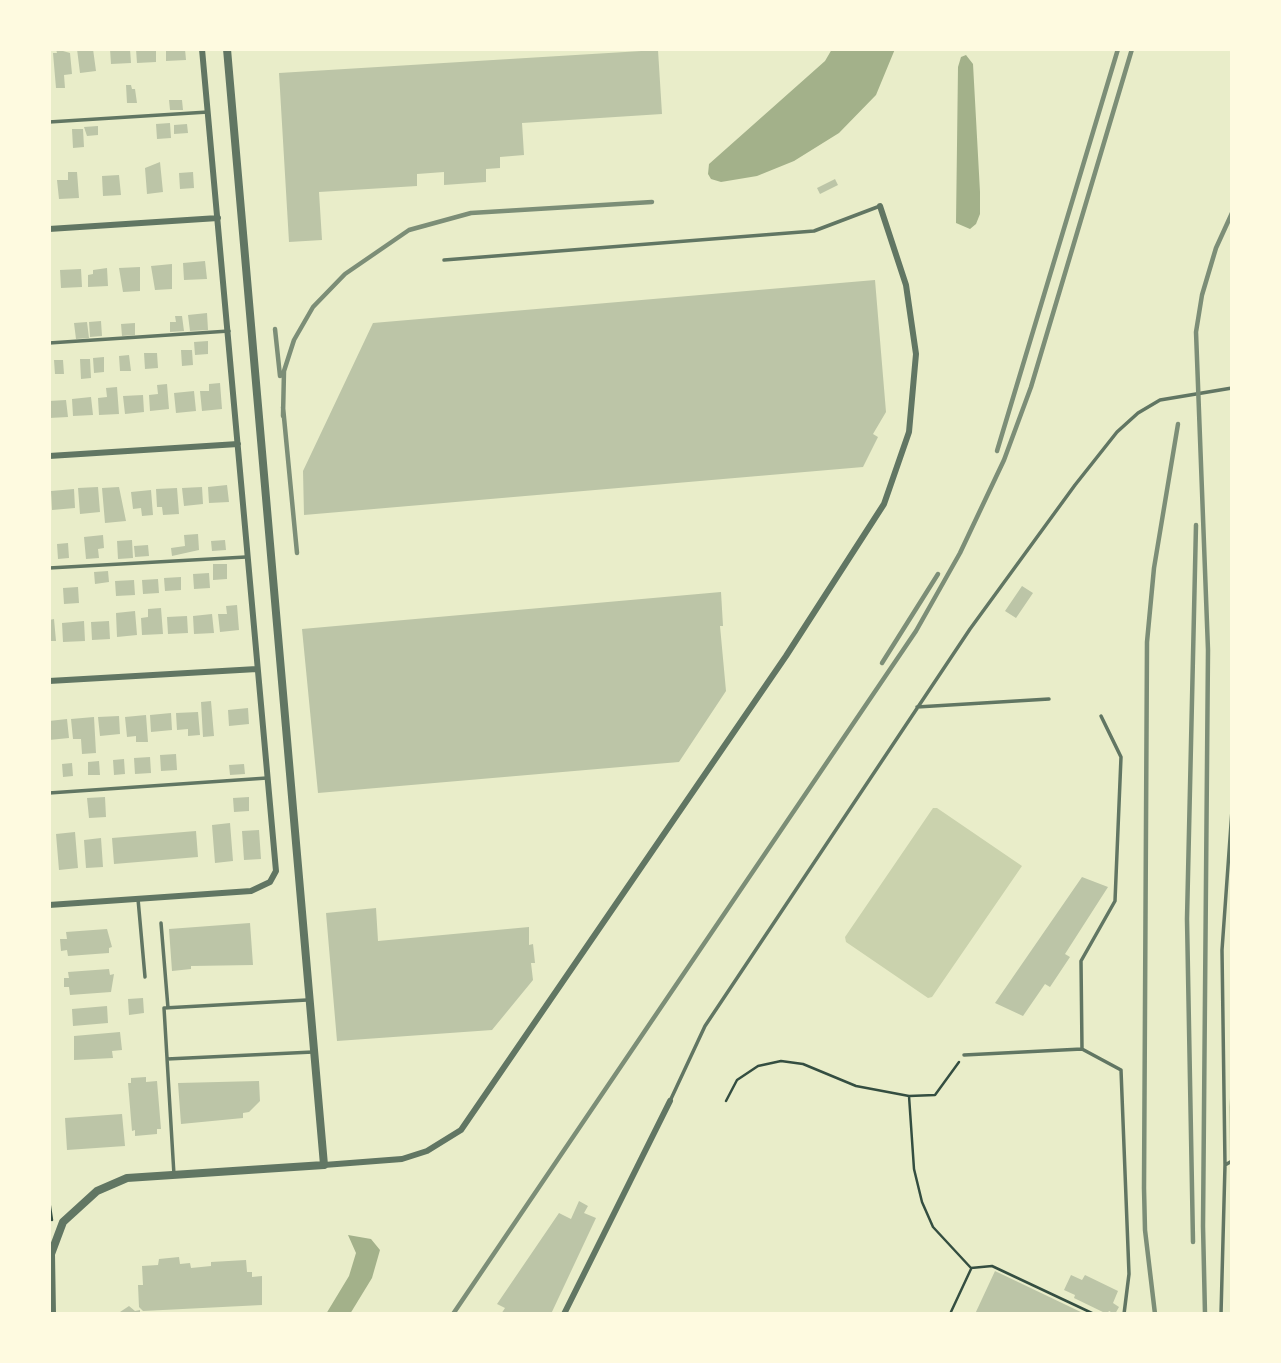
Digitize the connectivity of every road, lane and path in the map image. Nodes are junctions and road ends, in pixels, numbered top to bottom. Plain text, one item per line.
1 (202, 49) edge
2 (227, 49) edge
3 (208, 112) junction
4 (49, 122) edge
5 (880, 206) joint
6 (218, 218) junction
7 (49, 229) edge
8 (444, 260) dead end
9 (229, 331) junction
10 (49, 343) edge
11 (1232, 388) edge
12 (238, 443) junction
13 (49, 456) edge
14 (248, 557) junction
15 (49, 569) edge
16 (257, 669) junction
17 (49, 681) edge
18 (1049, 699) dead end
19 (917, 707) junction
20 (1101, 716) dead end
21 (268, 778) junction
22 (49, 793) edge
23 (1232, 810) edge
24 (138, 899) junction
25 (49, 905) edge
26 (161, 923) dead end
27 (145, 977) dead end
28 (309, 1000) junction
29 (168, 1008) junction
30 (1082, 1049) junction
31 (315, 1052) junction
32 (964, 1055) joint
33 (167, 1059) junction
34 (909, 1096) junction
35 (670, 1101) joint
36 (726, 1101) dead end
37 (1232, 1161) edge
38 (324, 1165) junction
39 (1225, 1165) junction
40 (173, 1175) junction
41 (49, 1200) edge
42 (52, 1223) dead end
43 (971, 1268) junction
44 (52, 1314) edge
45 (564, 1314) edge
46 (950, 1314) edge
47 (1094, 1314) edge
48 (1124, 1314) edge
49 (1221, 1314) edge

1 - 3 street
2 - 28 street
3 - 4 lane
3 - 6 street
5 - 8 lane
5 - 38 street
6 - 7 street
6 - 9 street
9 - 10 lane
9 - 12 street
11 - 19 lane
12 - 13 street
12 - 14 street
14 - 15 lane
14 - 16 street
16 - 17 street
16 - 21 street
18 - 19 lane
19 - 35 lane
20 - 30 lane
21 - 22 lane
21 - 24 street
23 - 39 lane
24 - 25 street
24 - 27 lane
26 - 29 lane
28 - 29 lane
28 - 31 street
29 - 33 lane
30 - 32 lane
30 - 48 lane
31 - 33 lane
31 - 38 street
32 - 34 path
33 - 40 lane
34 - 36 path
34 - 43 path
35 - 45 street
37 - 39 lane
38 - 40 street
39 - 49 lane
40 - 44 street
41 - 42 path
43 - 46 path
43 - 47 path

